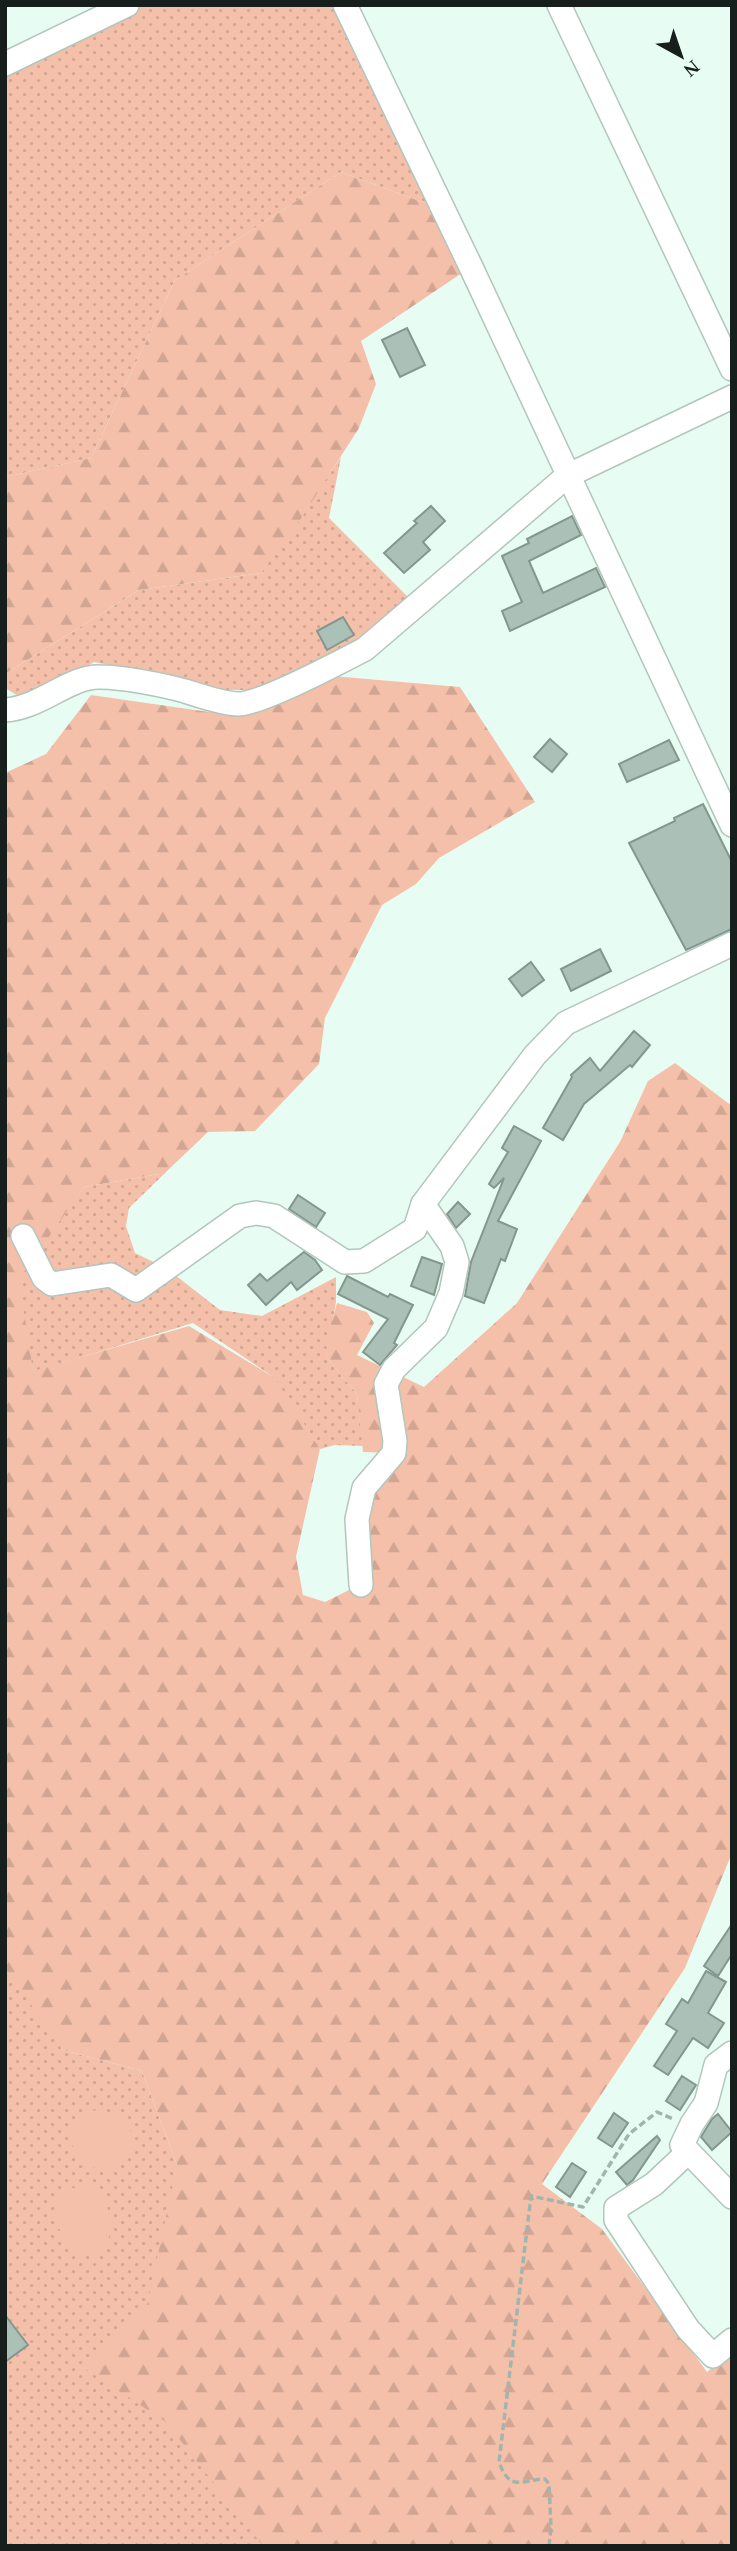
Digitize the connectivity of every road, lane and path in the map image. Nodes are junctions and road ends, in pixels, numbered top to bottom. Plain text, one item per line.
1 (127, 5) edge
2 (345, 5) edge
3 (559, 5) edge
4 (5, 64) edge
5 (732, 369) edge
6 (732, 397) edge
7 (567, 476) junction
8 (5, 710) edge
9 (732, 825) edge
10 (732, 943) edge
11 (423, 1204) junction
12 (23, 1236) dead end
13 (360, 1585) dead end
14 (732, 2053) edge
15 (692, 2124) junction
16 (688, 2152) junction
17 (732, 2197) edge
18 (732, 2340) edge
19 (549, 2546) edge

1 - 4 street
2 - 7 street
3 - 5 street
6 - 7 street
7 - 8 street
7 - 9 street
10 - 11 street
11 - 12 street
11 - 13 street
14 - 15 street
15 - 16 street
15 - 19 path
16 - 17 street
16 - 18 street

